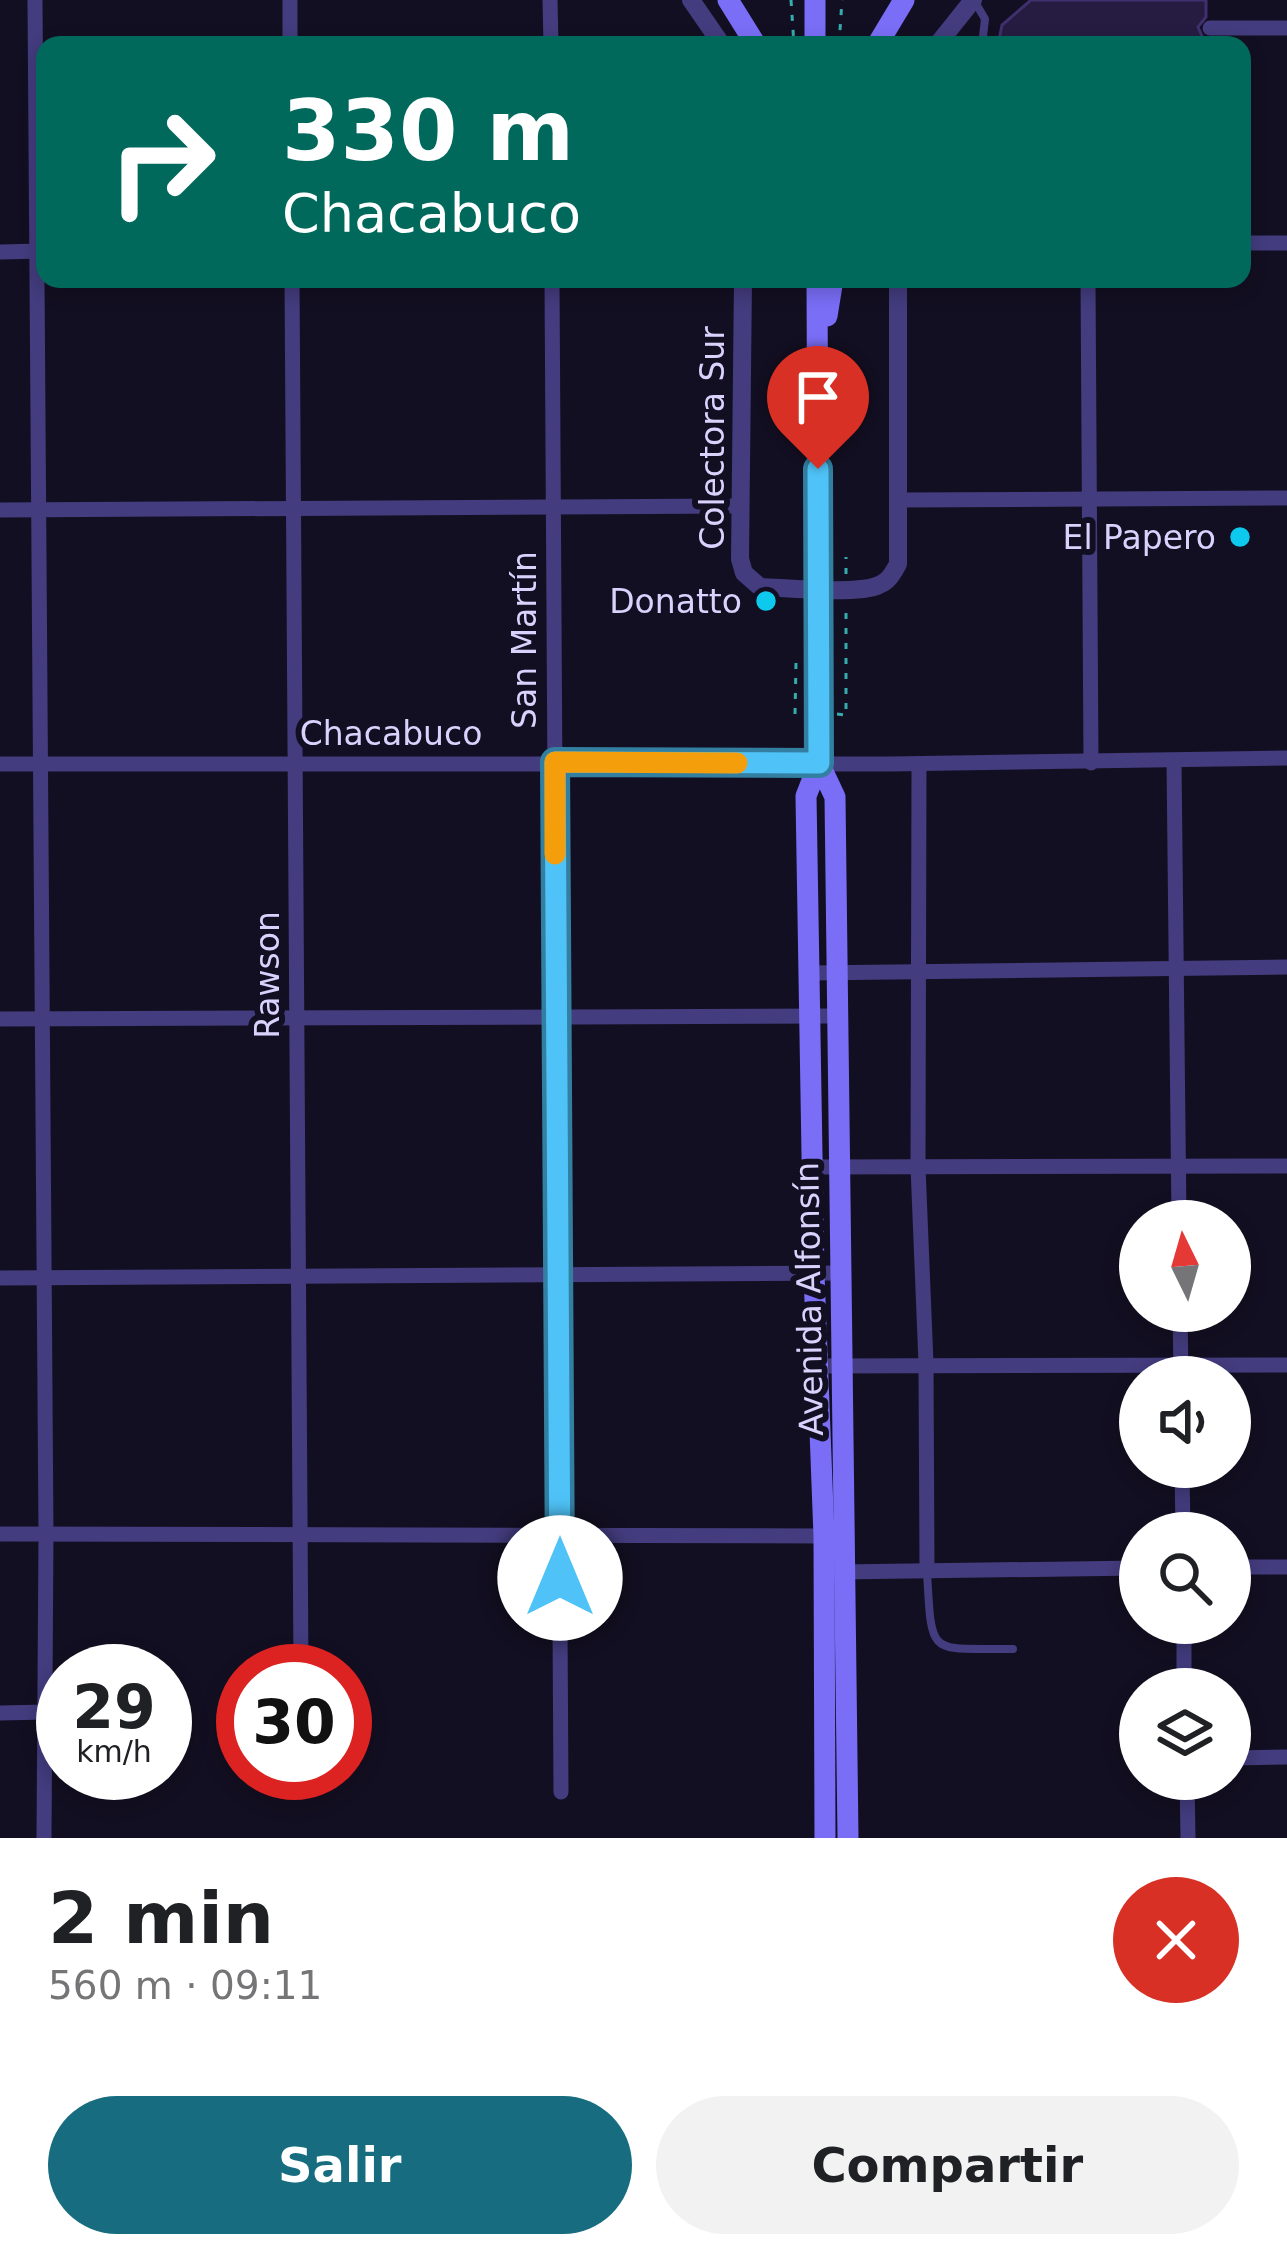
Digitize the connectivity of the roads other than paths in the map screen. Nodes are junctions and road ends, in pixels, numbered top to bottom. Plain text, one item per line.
1 (35, 0) edge
2 (290, 0) edge
3 (550, 0) edge
4 (691, 0) edge
5 (728, 0) edge
6 (814, 0) edge
7 (904, 0) edge
8 (973, 0) edge
9 (1210, 28) dead end
10 (1287, 28) edge
11 (290, 36) edge
12 (551, 36) edge
13 (716, 36) edge
14 (750, 36) edge
15 (815, 36) edge
16 (883, 36) edge
17 (944, 36) edge
18 (983, 36) edge
19 (36, 42) edge
20 (1251, 243) edge
21 (1287, 243) edge
22 (36, 251) edge
23 (0, 252) edge
24 (41, 288) edge
25 (292, 288) edge
26 (552, 288) edge
27 (743, 288) edge
28 (804, 288) edge
29 (817, 288) edge
30 (832, 288) edge
31 (898, 288) edge
32 (1088, 288) edge
33 (818, 388) junction
34 (1287, 498) edge
35 (1089, 499) junction
36 (899, 500) junction
37 (740, 506) junction
38 (554, 507) junction
39 (293, 508) junction
40 (0, 510) edge
41 (39, 510) junction
42 (819, 589) junction
43 (1287, 758) edge
44 (1174, 761) junction
45 (555, 762) junction
46 (295, 763) junction
47 (819, 763) junction
48 (1091, 763) junction
49 (0, 764) edge
50 (40, 764) junction
51 (920, 764) junction
52 (1287, 967) edge
53 (1177, 968) junction
54 (921, 971) junction
55 (810, 973) junction
56 (838, 973) junction
57 (810, 1016) junction
58 (838, 1016) junction
59 (556, 1017) junction
60 (297, 1018) junction
61 (0, 1019) edge
62 (42, 1019) junction
63 (1287, 1166) edge
64 (812, 1167) junction
65 (839, 1167) junction
66 (918, 1167) junction
67 (1179, 1168) junction
68 (1179, 1200) edge
69 (840, 1273) junction
70 (814, 1274) junction
71 (299, 1276) junction
72 (558, 1276) junction
73 (44, 1277) junction
74 (0, 1278) edge
75 (926, 1363) junction
76 (844, 1364) junction
77 (1287, 1365) edge
78 (819, 1366) junction
79 (1251, 1367) edge
80 (1119, 1370) edge
81 (0, 1534) edge
82 (46, 1534) junction
83 (300, 1534) junction
84 (559, 1535) junction
85 (824, 1535) junction
86 (1251, 1567) edge
87 (1287, 1567) edge
88 (1119, 1568) edge
89 (927, 1571) junction
90 (835, 1572) junction
91 (46, 1644) edge
92 (301, 1644) edge
93 (1013, 1648) dead end
94 (36, 1712) edge
95 (0, 1713) edge
96 (1287, 1757) edge
97 (1251, 1758) edge
98 (561, 1792) dead end
99 (45, 1800) edge
100 (1187, 1800) edge
101 (44, 1838) edge
102 (825, 1838) edge
103 (848, 1838) edge
104 (1188, 1838) edge

1 - 19 street
2 - 11 street
3 - 12 street
4 - 13 street
5 - 14 main road
6 - 15 main road
7 - 16 main road
8 - 17 street
8 - 18 lane
9 - 10 street
20 - 21 street
22 - 23 street
24 - 41 street
25 - 39 street, Rawson
26 - 38 street, San Martín
27 - 37 street, Colectora Sur
28 - 33 main road
29 - 33 main road, Avenida Alfonsín
30 - 33 main road
31 - 36 street, Colectora Sur
32 - 35 street
33 - 42 main road, Avenida Alfonsín
34 - 35 street
35 - 36 street
35 - 48 street
36 - 42 street, Colectora Sur
37 - 38 street
37 - 42 street, Colectora Sur
38 - 39 street
38 - 45 street, San Martín
39 - 41 street
39 - 46 street, Rawson
40 - 41 street
41 - 50 street
42 - 47 main road, Avenida Alfonsín
43 - 44 street, Chacabuco
44 - 48 street, Chacabuco
44 - 53 street
45 - 46 street, Chacabuco
45 - 47 street, Chacabuco
45 - 59 street, San Martín
46 - 50 street, Chacabuco
46 - 60 street, Rawson
47 - 51 street, Chacabuco
47 - 55 main road, Avenida Alfonsín
47 - 56 main road, Avenida Alfonsín
48 - 51 street, Chacabuco
49 - 50 street, Chacabuco
50 - 62 street
51 - 54 street
52 - 53 street
53 - 54 street
53 - 67 street
54 - 56 street
54 - 66 street
55 - 56 street
55 - 57 main road, Avenida Alfonsín
56 - 58 main road, Avenida Alfonsín
57 - 58 street
57 - 59 street
57 - 64 main road, Avenida Alfonsín
58 - 65 main road, Avenida Alfonsín
59 - 60 street
59 - 72 street, San Martín
60 - 62 street
60 - 71 street, Rawson
61 - 62 street
62 - 73 street
63 - 67 street
64 - 65 street
64 - 70 main road, Avenida Alfonsín
65 - 66 street
65 - 69 main road, Avenida Alfonsín
66 - 67 street
66 - 75 street
67 - 68 street
69 - 70 street
69 - 76 main road, Avenida Alfonsín
70 - 72 street
70 - 78 main road, Avenida Alfonsín
71 - 72 street
71 - 73 street
71 - 83 street, Rawson
72 - 84 street, San Martín
73 - 74 street
73 - 82 street
75 - 76 street
75 - 80 street
75 - 89 street
76 - 78 street
76 - 90 main road, Avenida Alfonsín
77 - 79 street
78 - 85 main road, Avenida Alfonsín
81 - 82 street
82 - 83 street
82 - 91 street
83 - 84 street
83 - 92 street, Rawson
84 - 85 street
84 - 98 street, San Martín
85 - 90 main road, Avenida Alfonsín
86 - 87 street
88 - 89 street
89 - 90 street
89 - 93 lane
90 - 102 main road, Avenida Alfonsín
90 - 103 main road, Avenida Alfonsín
94 - 95 street
96 - 97 street
99 - 101 street
100 - 104 street

